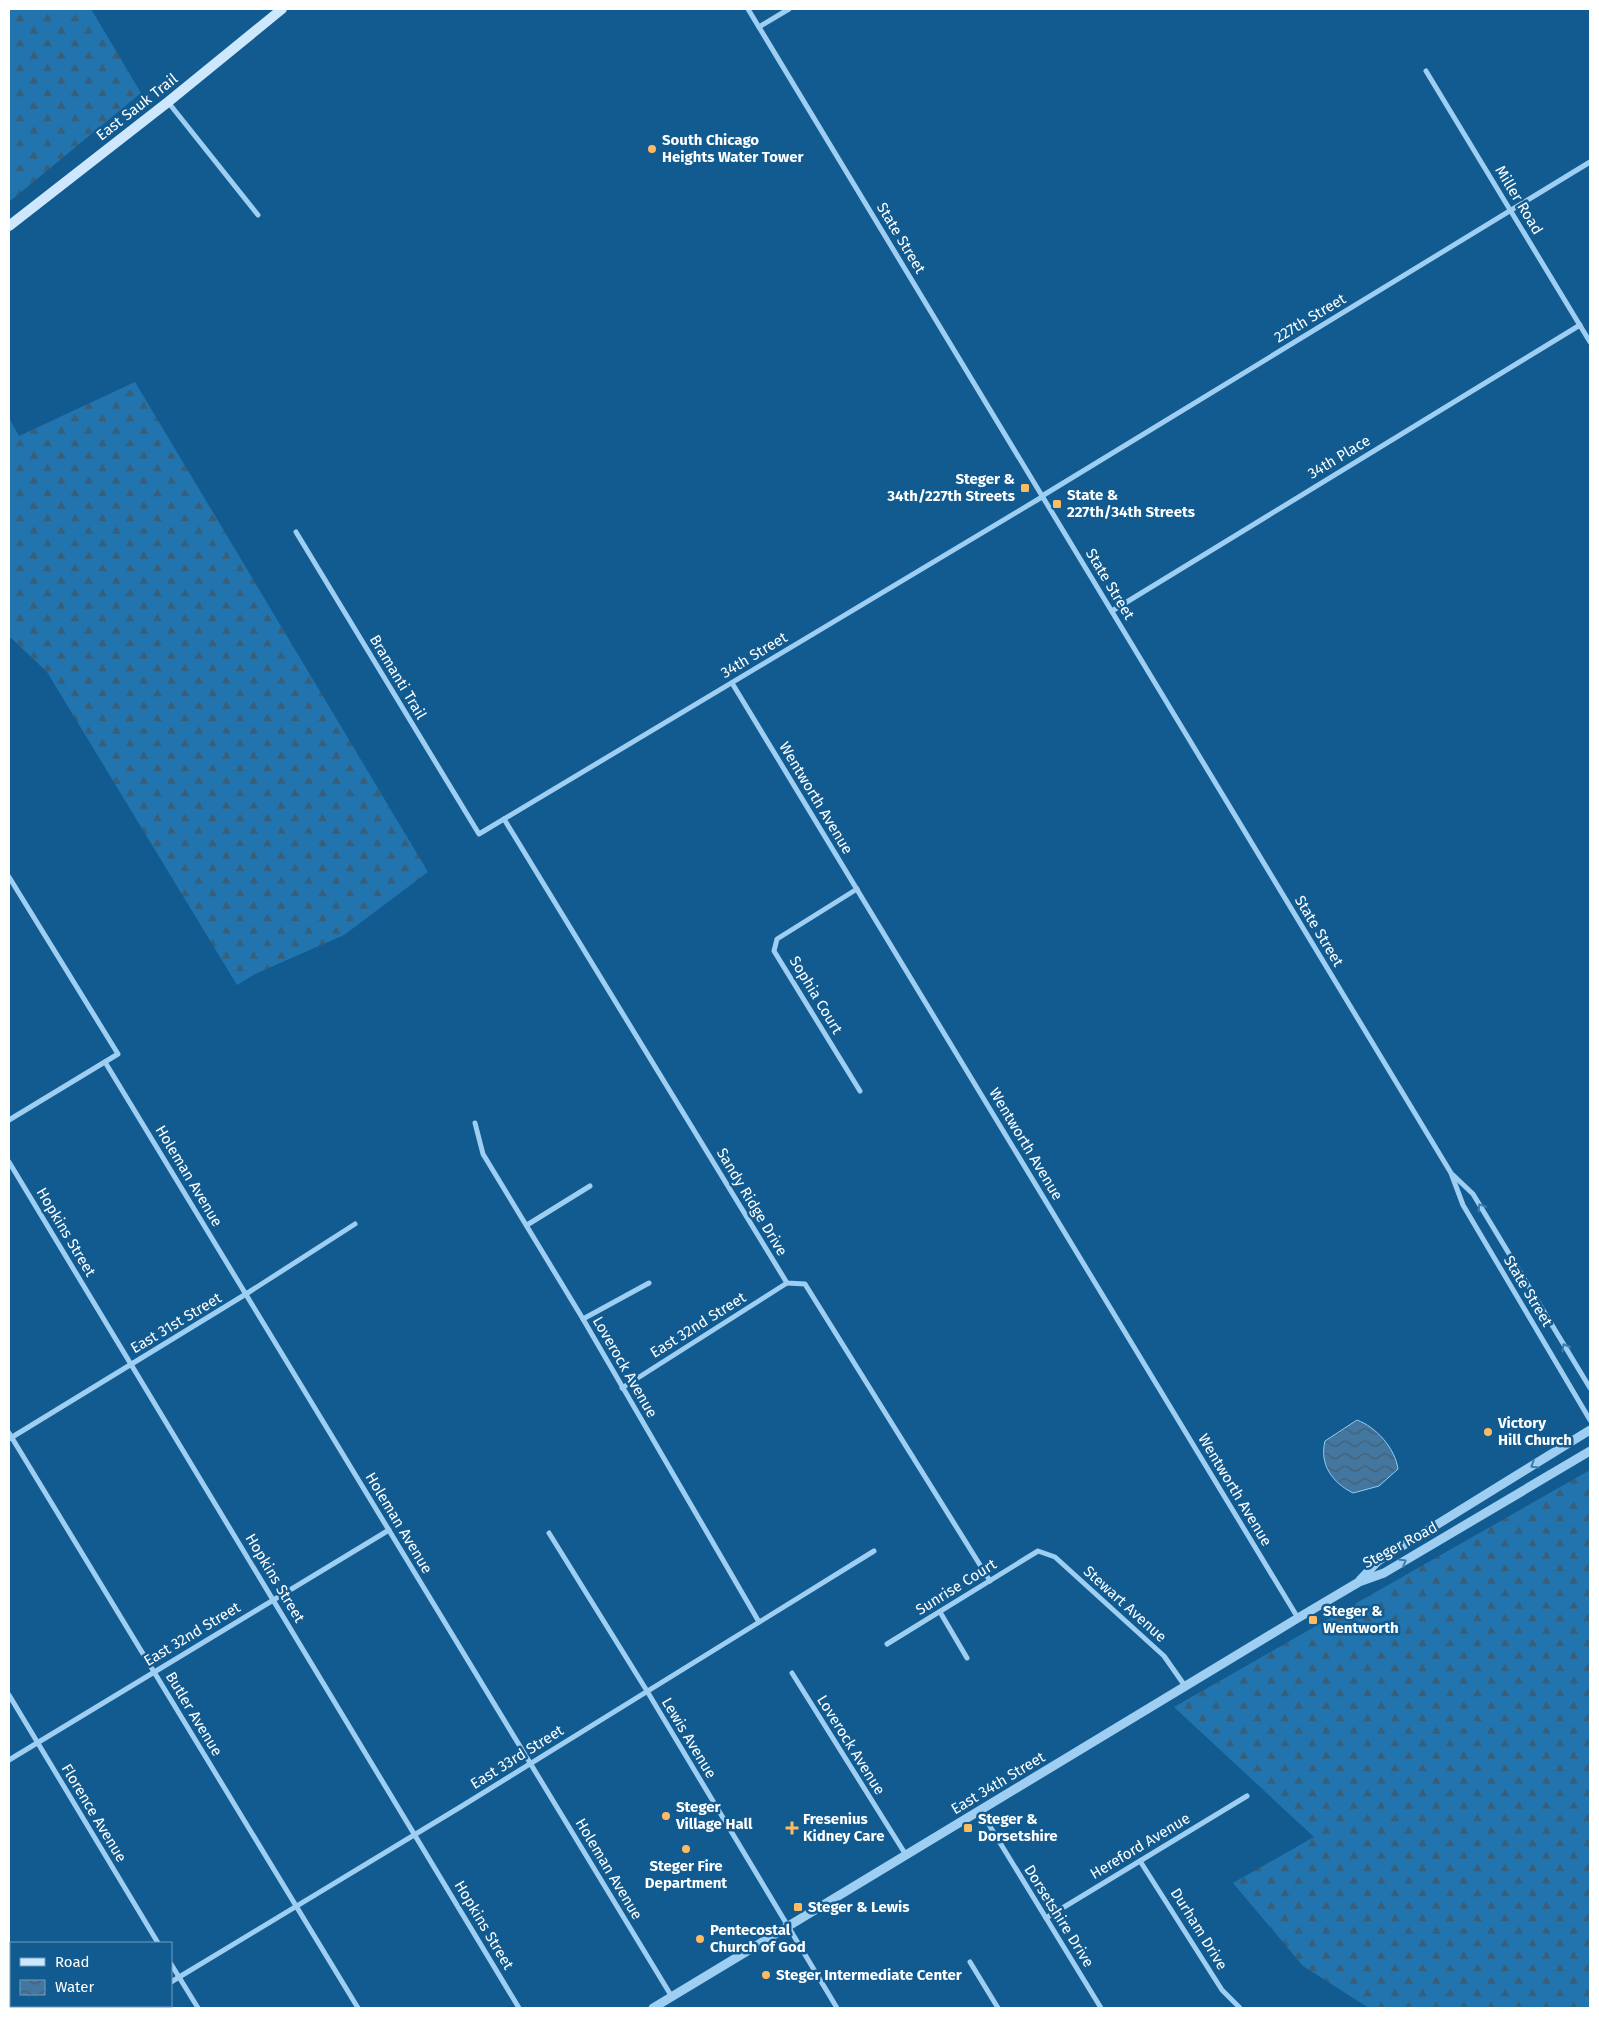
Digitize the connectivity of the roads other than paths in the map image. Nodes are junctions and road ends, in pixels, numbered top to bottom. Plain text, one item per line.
1 (282, 9) edge
2 (748, 9) edge
3 (789, 9) edge
4 (759, 27) junction
5 (1426, 71) dead end
6 (168, 102) junction
7 (1590, 162) edge
8 (1511, 211) junction
9 (258, 215) dead end
10 (9, 226) edge
11 (1580, 325) junction
12 (1590, 342) edge
13 (1042, 496) junction
14 (296, 532) dead end
15 (1112, 611) junction
16 (732, 683) junction
17 (504, 819) junction
18 (479, 834) joint
19 (9, 877) edge
20 (856, 889) junction
21 (104, 1062) junction
22 (860, 1091) dead end
23 (9, 1120) edge
24 (475, 1123) dead end
25 (9, 1162) edge
26 (1451, 1173) junction
27 (590, 1186) dead end
28 (355, 1224) dead end
29 (527, 1225) junction
30 (649, 1283) dead end
31 (787, 1283) junction
32 (246, 1294) junction
33 (584, 1319) junction
34 (131, 1365) junction
35 (622, 1388) junction
36 (1590, 1388) edge
37 (1590, 1420) edge
38 (1590, 1430) edge
39 (10, 1437) edge
40 (1590, 1451) edge
41 (389, 1530) junction
42 (549, 1534) dead end
43 (874, 1551) dead end
44 (1038, 1551) joint
45 (990, 1581) junction
46 (1359, 1582) junction
47 (273, 1600) junction
48 (940, 1612) junction
49 (1298, 1618) junction
50 (759, 1622) junction
51 (887, 1644) dead end
52 (967, 1658) dead end
53 (154, 1672) junction
54 (792, 1673) dead end
55 (1185, 1686) junction
56 (647, 1691) junction
57 (9, 1695) edge
58 (38, 1743) junction
59 (9, 1760) edge
60 (530, 1764) junction
61 (1247, 1796) dead end
62 (980, 1810) junction
63 (414, 1834) junction
64 (906, 1855) junction
65 (1140, 1861) junction
66 (296, 1906) junction
67 (1046, 1918) junction
68 (787, 1927) junction
69 (157, 1942) edge
70 (970, 1962) dead end
71 (172, 1966) edge
72 (179, 1977) junction
73 (172, 1981) edge
74 (672, 1997) junction
75 (198, 2008) edge
76 (358, 2008) edge
77 (519, 2008) edge
78 (653, 2008) edge
79 (837, 2008) edge
80 (998, 2008) edge
81 (1101, 2008) edge
82 (1240, 2008) edge

1 - 6 main road, East Sauk Trail
2 - 4 street, State Street
3 - 4 street
4 - 13 street, State Street
5 - 8 street, Miller Road
6 - 9 street
6 - 10 main road, East Sauk Trail
7 - 8 street, 227th Street
8 - 11 street, Miller Road
8 - 13 street, 227th Street
11 - 12 street, Miller Road
11 - 15 street, 34th Place
13 - 15 street, State Street
13 - 16 street, 34th Street
14 - 18 street, Bramanti Trail
15 - 26 street, State Street
16 - 17 street, 34th Street
16 - 20 street, Wentworth Avenue
17 - 18 street, 34th Street
17 - 31 street, Sandy Ridge Drive
19 - 21 street
20 - 22 street, Sophia Court
20 - 49 street, Wentworth Avenue
21 - 23 street
21 - 32 street, Holeman Avenue
24 - 29 street, Loverock Avenue
25 - 34 street, Hopkins Street
36 -> 26 street, State Street
26 - 37 street, State Street
27 - 29 street
28 - 32 street, East 31st Street
29 - 33 street, Loverock Avenue
30 - 33 street
31 - 35 street, East 32nd Street
31 - 45 street
32 - 34 street, East 31st Street
32 - 41 street, Holeman Avenue
33 - 35 street, Loverock Avenue
34 - 39 street, East 31st Street
34 - 47 street, Hopkins Street
35 - 50 street, Loverock Avenue
38 -> 46 street, Steger Road
39 - 53 street, Butler Avenue
46 -> 40 street, Steger Road
41 - 47 street, East 32nd Street
41 - 60 street, Holeman Avenue
42 - 56 street, Lewis Avenue
43 - 50 street, East 33rd Street
44 - 45 street, Sunrise Court
44 - 55 street, Stewart Avenue
45 - 48 street, Sunrise Court
46 - 49 street, East 34th Street
47 - 53 street, East 32nd Street
47 - 63 street, Hopkins Street
48 - 51 street, Sunrise Court
48 - 52 street
49 - 55 street, East 34th Street
50 - 56 street, East 33rd Street
53 - 58 street, East 32nd Street
53 - 66 street, Butler Avenue
54 - 64 street, Loverock Avenue
55 - 62 street, East 34th Street
56 - 60 street, East 33rd Street
56 - 68 street, Lewis Avenue
57 - 58 street, Florence Avenue
58 - 59 street, East 32nd Street
58 - 69 street, Florence Avenue
60 - 63 street, East 33rd Street
60 - 74 street, Holeman Avenue
61 - 65 street, Hereford Avenue
62 - 64 street, East 34th Street
62 - 67 street, Dorsetshire Drive
63 - 66 street, East 33rd Street
63 - 77 street, Hopkins Street
64 - 68 street, East 34th Street
65 - 67 street, Hereford Avenue
65 - 82 street, Durham Drive
66 - 72 street, East 33rd Street
66 - 76 street, Butler Avenue
67 - 81 street, Dorsetshire Drive
68 - 74 street, East 34th Street
68 - 79 street, Lewis Avenue
70 - 80 street
71 - 72 street
72 - 73 street, East 33rd Street
72 - 75 street
74 - 78 street, East 34th Street

